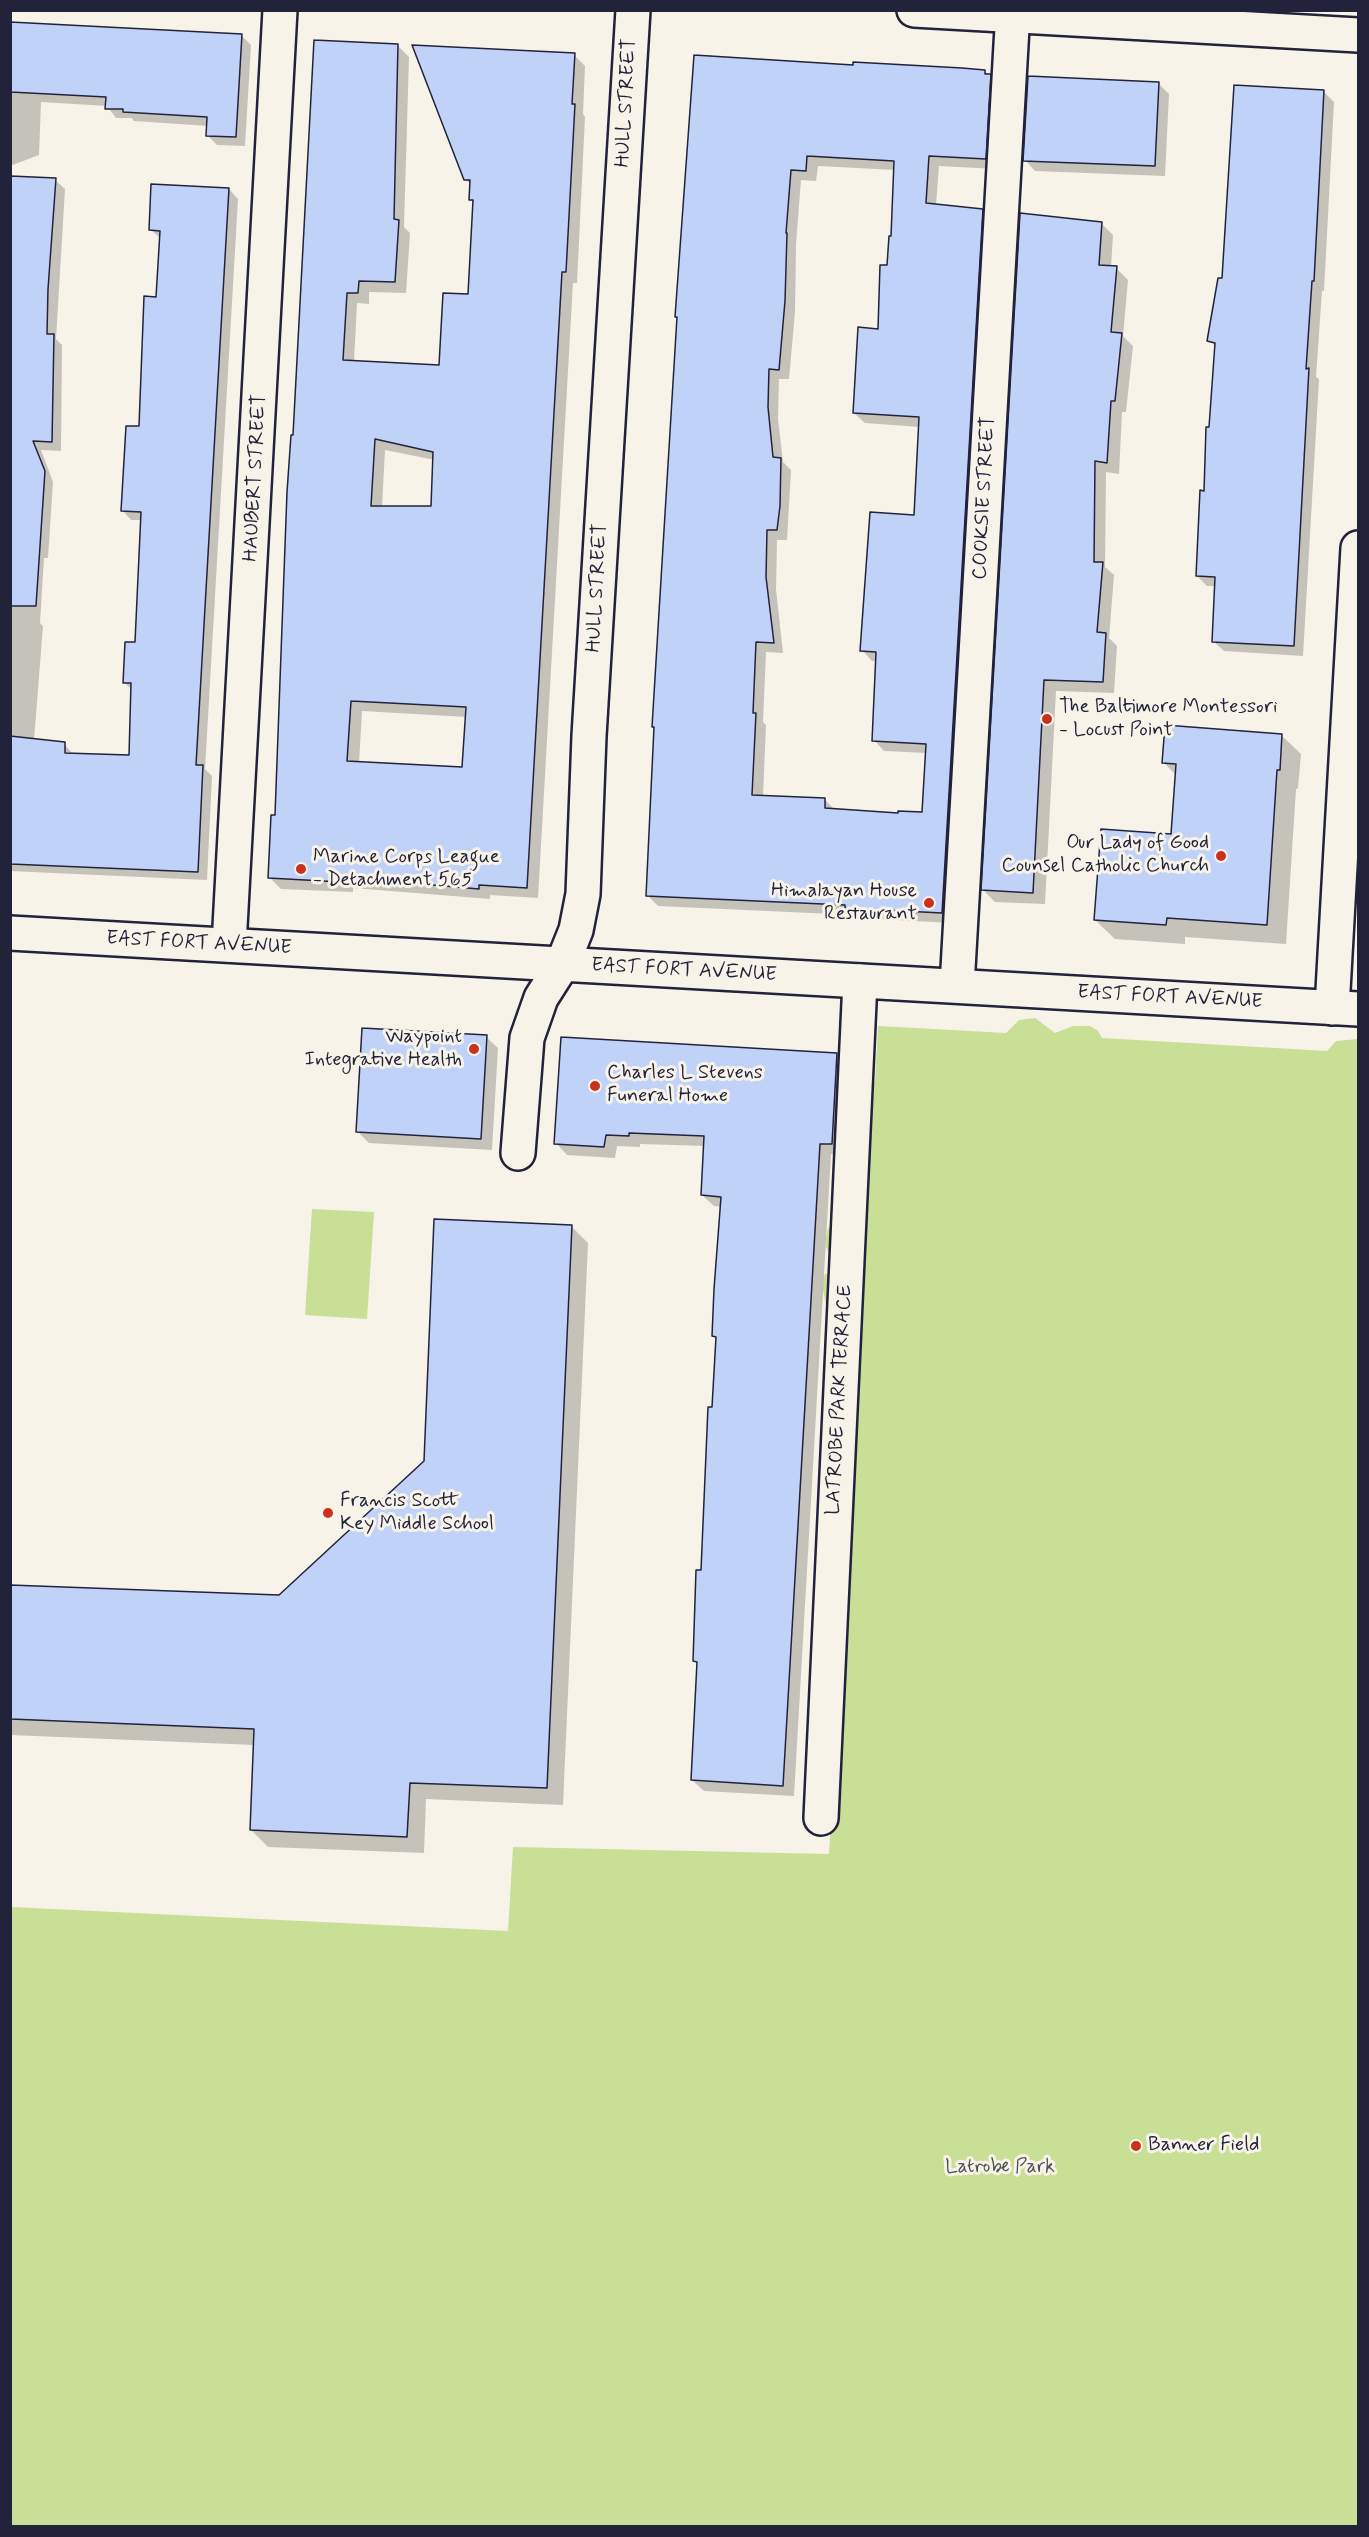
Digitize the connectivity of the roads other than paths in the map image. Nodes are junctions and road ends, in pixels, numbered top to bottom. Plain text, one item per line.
1 (280, 10) edge
2 (633, 10) edge
3 (914, 10) edge
4 (1013, 13) edge
5 (1359, 36) edge
6 (1359, 548) edge
7 (10, 933) edge
8 (229, 945) junction
9 (562, 965) junction
10 (860, 981) junction
11 (957, 986) junction
12 (1345, 1008) edge
13 (518, 1154) dead end
14 (821, 1818) dead end

1 - 8 street, HAUBERT STREET
2 - 9 street, HULL STREET
3 - 4 street
4 - 5 street
4 - 11 street, COOKSIE STREET
6 - 12 street
7 - 8 street, EAST FORT AVENUE
8 - 9 street, EAST FORT AVENUE
9 - 10 street, EAST FORT AVENUE
9 - 13 street, HULL STREET
10 - 11 street, EAST FORT AVENUE
10 - 14 street, LATROBE PARK TERRACE
11 - 12 street, EAST FORT AVENUE

